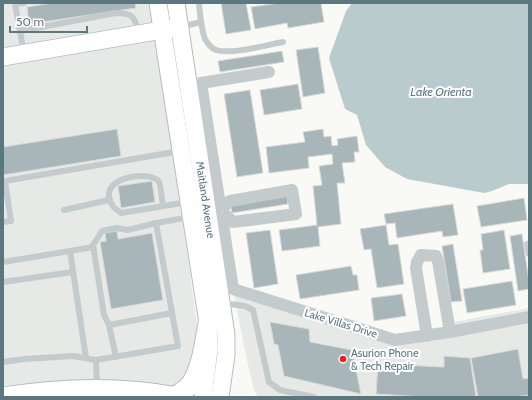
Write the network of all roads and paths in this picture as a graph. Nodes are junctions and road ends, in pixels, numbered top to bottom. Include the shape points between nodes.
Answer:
1 (24, 3) edge
2 (158, 3) edge
3 (176, 3) edge
4 (198, 3) edge
5 (201, 22) junction
6 (180, 27) junction
7 (162, 30) junction
8 (20, 31) junction
9 (139, 33) junction
10 (283, 42) dead end
11 (24, 53) junction
12 (3, 57) edge
13 (269, 72) dead end
14 (180, 151) junction
15 (109, 200) junction
16 (163, 206) junction
17 (64, 210) dead end
18 (202, 210) junction
19 (3, 222) edge
20 (156, 223) junction
21 (128, 230) junction
22 (118, 234) dead end
23 (105, 236) dead end
24 (96, 239) junction
25 (527, 244) dead end
26 (93, 247) junction
27 (70, 251) junction
28 (529, 254) edge
29 (3, 262) edge
30 (73, 272) junction
31 (3, 282) edge
32 (221, 303) junction
33 (172, 313) junction
34 (529, 317) edge
35 (208, 323) junction
36 (109, 325) junction
37 (450, 332) junction
38 (427, 336) junction
39 (116, 357) junction
40 (86, 358) junction
41 (96, 360) junction
42 (3, 362) edge
43 (98, 390) junction
44 (3, 397) edge
45 (177, 397) edge
46 (203, 397) edge
47 (220, 397) edge
48 (314, 397) edge

1 - 8 lane via 15,4
2 - 7 main road, Maitland Avenue
3 - 6 main road, Maitland Avenue
4 - 5 lane
5 - 6 lane
5 - 10 lane via 206,40 214,49 237,50
6 - 7 main road
6 - 18 main road, Maitland Avenue
7 - 9 main road
7 - 14 main road, Maitland Avenue
8 - 9 lane via 126,13 134,19
8 - 11 lane
9 - 11 main road
11 - 12 main road
13 - 18 street, Lake Villas Drive via 201,83
14 - 18 main road, Maitland Avenue
14 - 19 lane via 5,181 11,221
15 - 16 lane via 112,207 121,213
15 - 16 lane via 108,191 116,181 150,176 159,182
15 - 17 lane
16 - 18 lane
18 - 18 street via 233,222 296,214 292,190 230,200
18 - 20 lane
18 - 32 main road, Maitland Avenue
18 - 35 main road, Maitland Avenue
18 - 38 street, Lake Villas Drive via 233,289 396,340
20 - 21 lane
20 - 33 lane
21 - 22 lane
21 - 24 lane via 116,228 102,231
23 - 24 lane
24 - 26 lane
25 - 28 lane
26 - 27 lane
26 - 36 lane via 104,315
27 - 29 lane
27 - 30 lane
30 - 31 lane
30 - 40 lane
32 - 47 main road, Maitland Avenue via 226,355
32 - 48 lane via 246,306 253,310 269,382 280,390
33 - 36 lane
33 - 39 lane via 178,346
34 - 37 street, Lake Villas Drive
35 - 45 main road via 203,355 196,373 189,386
35 - 46 main road, Maitland Avenue via 209,349
36 - 39 lane
37 - 38 street, Lake Villas Drive
37 - 38 street via 438,260 436,256 421,255 416,268
39 - 41 lane
40 - 41 lane
40 - 42 lane via 72,356
41 - 43 lane
43 - 44 main road via 54,391
43 - 45 main road

